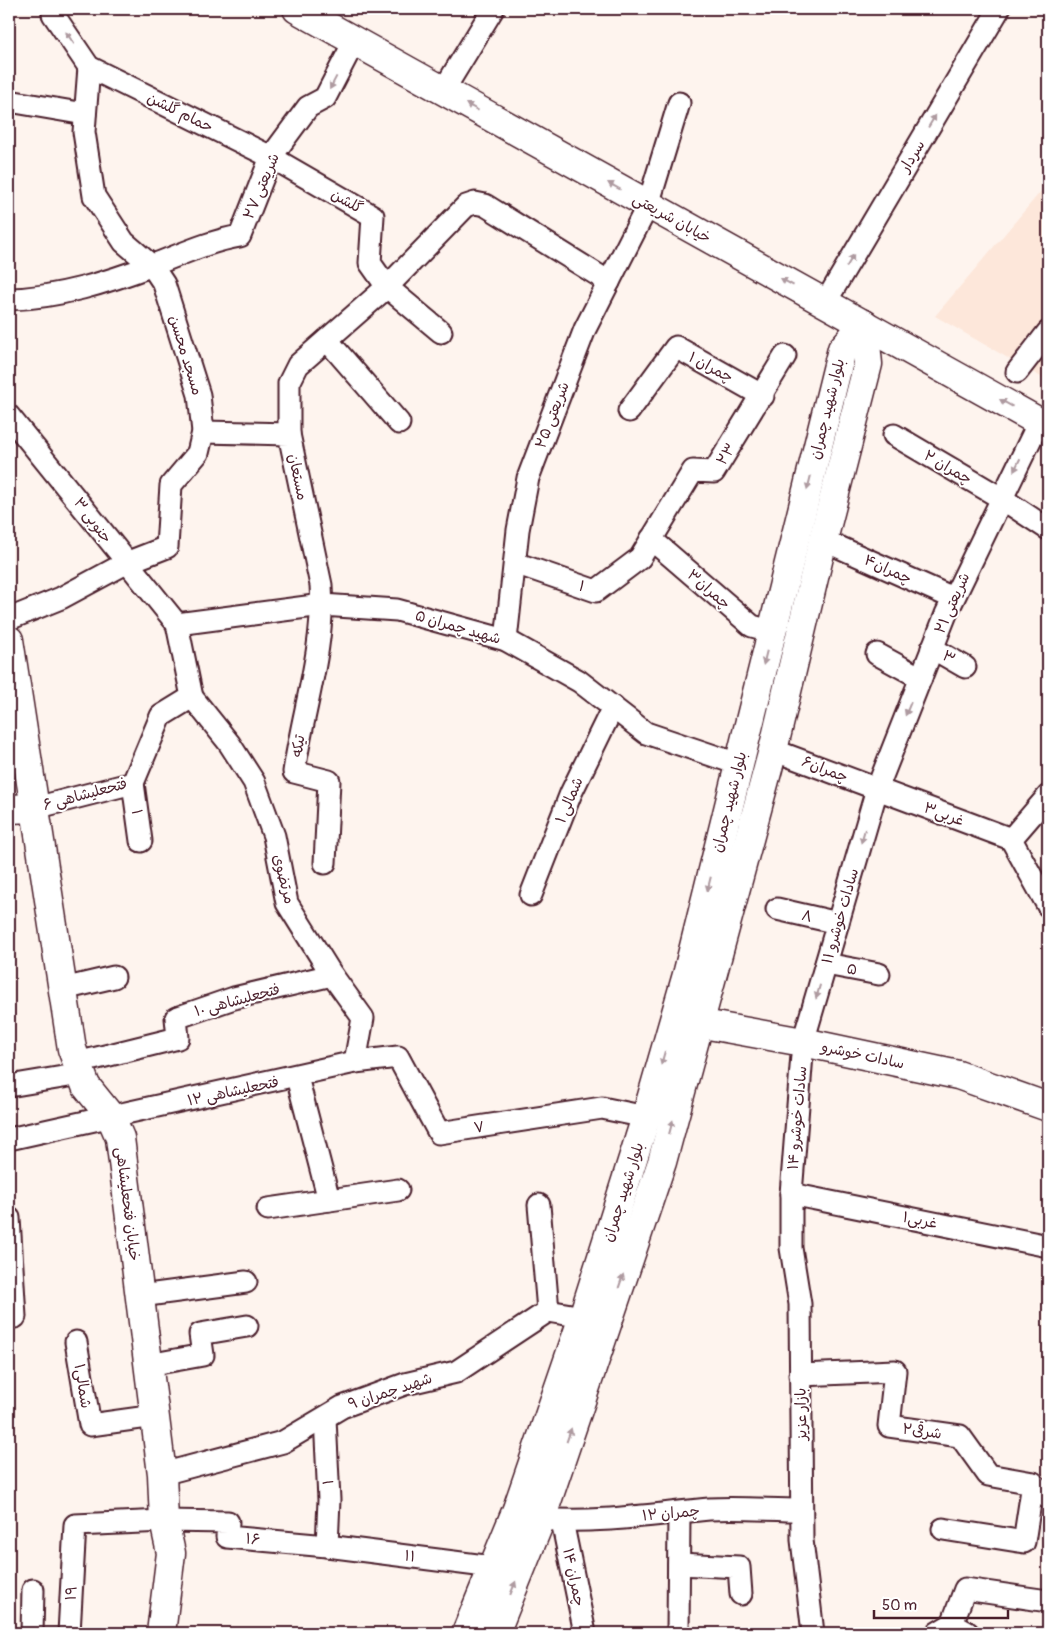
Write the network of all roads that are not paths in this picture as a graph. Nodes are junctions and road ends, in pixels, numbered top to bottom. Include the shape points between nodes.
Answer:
1 (54, 9) edge
2 (297, 9) edge
3 (493, 9) edge
4 (999, 9) edge
5 (355, 40) junction
6 (89, 67) junction
7 (442, 91) junction
8 (9, 101) edge
9 (679, 103) dead end
10 (85, 114) junction
11 (271, 157) junction
12 (648, 205) junction
13 (152, 266) junction
14 (609, 282) junction
15 (387, 287) junction
16 (9, 299) edge
17 (825, 303) junction
18 (864, 324) junction
19 (441, 332) dead end
20 (1048, 332) edge
21 (327, 340) junction
22 (785, 356) dead end
23 (1017, 372) dead end
24 (762, 396) junction
25 (629, 411) dead end
26 (9, 416) edge
27 (400, 423) dead end
28 (1044, 424) edge
29 (203, 432) junction
30 (289, 434) junction
31 (894, 435) dead end
32 (1001, 498) junction
33 (1048, 529) edge
34 (651, 539) junction
35 (793, 548) junction
36 (821, 548) junction
37 (640, 558) joint
38 (126, 563) junction
39 (515, 563) junction
40 (953, 598) junction
41 (322, 604) junction
42 (9, 619) edge
43 (177, 624) junction
44 (771, 631) junction
45 (9, 640) edge
46 (506, 640) junction
47 (932, 648) junction
48 (877, 654) dead end
49 (966, 667) dead end
50 (921, 678) junction
51 (192, 697) junction
52 (14, 702) edge
53 (614, 707) junction
54 (773, 750) junction
55 (738, 764) junction
56 (132, 782) junction
57 (877, 789) junction
58 (1048, 796) edge
59 (22, 809) edge
60 (1010, 838) junction
61 (141, 841) dead end
62 (325, 863) dead end
63 (531, 895) dead end
64 (1048, 906) edge
65 (777, 909) dead end
66 (838, 923) junction
67 (826, 964) junction
68 (879, 974) dead end
69 (332, 975) junction
70 (114, 977) dead end
71 (63, 989) junction
72 (687, 1022) junction
73 (803, 1042) junction
74 (355, 1062) junction
75 (79, 1068) junction
76 (297, 1077) junction
77 (9, 1086) edge
78 (1048, 1107) edge
79 (111, 1117) junction
80 (646, 1117) junction
81 (9, 1140) edge
82 (398, 1190) dead end
83 (791, 1194) junction
84 (329, 1200) junction
85 (538, 1206) dead end
86 (268, 1209) dead end
87 (9, 1218) edge
88 (1047, 1243) edge
89 (10, 1245) edge
90 (246, 1282) dead end
91 (140, 1296) junction
92 (548, 1311) junction
93 (15, 1317) dead end
94 (583, 1317) junction
95 (247, 1326) dead end
96 (76, 1342) dead end
97 (148, 1365) junction
98 (800, 1375) junction
99 (154, 1416) junction
100 (325, 1418) junction
101 (162, 1474) junction
102 (1041, 1490) edge
103 (802, 1510) junction
104 (680, 1514) junction
105 (540, 1516) junction
106 (164, 1520) junction
107 (943, 1529) dead end
108 (327, 1546) junction
109 (678, 1564) junction
110 (493, 1567) junction
111 (32, 1590) dead end
112 (741, 1594) dead end
113 (1048, 1601) edge
114 (952, 1630) edge
115 (32, 1633) edge
116 (69, 1633) edge
117 (161, 1633) edge
118 (466, 1633) edge
119 (496, 1633) edge
120 (585, 1633) edge
121 (676, 1633) edge
122 (813, 1633) edge

6 -> 1 street via 53,14
2 - 5 main road, خیابان شریعتی
3 - 7 street
17 -> 4 street, سردار
5 - 7 main road, خیابان شریعتی
5 -> 11 street, شریعتی ۲۷ via 325,98 308,107
6 - 10 street, مسجد محسن
6 - 11 street, حمام گلشن
12 -> 7 main road, خیابان شریعتی
8 - 10 street
9 - 12 street, شریعتی ۲۵
10 - 13 street, مسجد محسن via 84,132 94,196 124,242
11 - 13 street, شریعتی ۲۷ via 240,236 218,240
11 - 15 street, گلشن via 373,216 370,263
12 - 14 street, شریعتی ۲۵
17 -> 12 main road, خیابان شریعتی
13 - 16 street, شریعتی ۲۷ via 76,290
13 - 29 street, مسجد محسن via 164,284 199,394
14 - 15 street via 485,205 475,203 466,206
14 - 39 street, شریعتی ۲۵ via 585,328 528,478
15 - 19 street, گلشن
15 - 21 street
17 - 18 main road, خیابان شریعتی
28 -> 18 main road, خیابان شریعتی
18 -> 35 main road, بلوار شهید چمران via 842,349
18 - 36 main road, بلوار شهید چمران via 868,364
20 - 23 street
21 - 27 street
21 - 30 street via 293,373 289,383
22 - 24 street, ۲۳
24 - 25 street, چمران ۱ via 676,348
24 - 34 street, ۲۳ via 714,472 694,471
26 - 38 street, ۳ جنوبی
28 -> 32 street, شریعتی ۲۱
29 - 30 street, مستعان
29 - 38 street, مسجد محسن via 198,453 171,485 167,547
30 - 41 street, مستعان via 321,585
31 - 32 street, چمران ۲
32 - 33 street
32 - 40 street, شریعتی ۲۱
34 - 37 street, ۲۳
34 - 44 street, چمران۳ via 752,626
35 - 36 main road
35 - 44 main road, بلوار شهید چمران
36 - 40 street, چمران۴
36 - 54 main road, بلوار شهید چمران
37 - 39 street, ۱ via 596,591
38 - 42 street, مسجد محسن via 60,598
38 - 43 street, ۳ جنوبی
39 - 46 street, شریعتی ۲۵
40 - 47 street, شریعتی ۲۱
41 - 43 street, شهید چمران ۵
41 - 46 street, شهید چمران ۵ via 397,610
41 - 62 street, تیکه via 315,664 294,772 329,781
43 - 51 street
44 -> 55 main road, بلوار شهید چمران
45 - 52 main road, خیابان فتحعلیشاهی
46 - 53 street, شهید چمران ۵ via 579,681
47 - 49 street, ۳
47 - 50 street, شریعتی ۲۱
48 - 50 street
50 -> 57 street, شریعتی ۲۱
51 - 56 street, فتحعلیشاهی ۶ via 161,716
51 - 69 street, مرتضوی via 229,743 254,782 274,836 287,903
52 - 59 main road, خیابان فتحعلیشاهی
53 - 55 street, شهید چمران ۵ via 646,733
53 - 63 street, شمالی ۱ via 571,793
54 - 57 street, چمران۶
54 - 72 main road, بلوار شهید چمران
55 -> 72 main road, بلوار شهید چمران
56 - 59 street, فتحعلیشاهی ۶
56 - 61 street, ۱
57 - 60 street, غربی۳
57 -> 66 street, سادات خوشرو ۱۱
58 - 60 street
59 - 71 main road, خیابان فتحعلیشاهی
60 - 64 street
65 - 66 street, ۸
66 - 67 street, سادات خوشرو ۱۱
67 - 68 street, ۵
67 -> 73 street, سادات خوشرو ۱۱
69 - 74 street, مرتضوی via 363,1018
69 - 75 street, فتحعلیشاهی ۱۰ via 234,998 184,1015 176,1018 178,1038
70 - 71 street
71 - 75 main road, خیابان فتحعلیشاهی via 72,1049
72 - 73 main road, سادات خوشرو
72 -> 80 main road, بلوار شهید چمران
105 -> 72 main road, بلوار شهید چمران via 662,1162
73 - 78 main road, سادات خوشرو via 958,1075
73 - 83 street, سادات خوشرو ۱۴
74 - 76 street, فتحعلیشاهی ۱۲
74 - 80 street, ۷ via 398,1056 438,1132 602,1108
75 - 77 street
75 - 79 main road, خیابان فتحعلیشاهی via 86,1086
76 - 79 street, فتحعلیشاهی ۱۲
76 - 84 street
79 - 81 street, فتحعلیشاهی ۱۲
79 - 91 main road, خیابان فتحعلیشاهی via 120,1138
80 - 94 main road, بلوار شهید چمران
82 - 84 street
83 - 88 street, غربی۱
83 - 98 street, بازار عزیز via 790,1248 800,1304
84 - 86 street
85 - 92 street
87 - 89 street
89 - 93 street
90 - 91 street
91 - 97 main road, خیابان فتحعلیشاهی
92 - 94 street
92 - 100 street, شهید چمران ۹ via 456,1372 405,1384 342,1407
94 - 105 main road, بلوار شهید چمران
95 - 97 street via 200,1334 203,1355
96 - 99 street, شمالی۱ via 90,1425
97 - 99 main road, خیابان فتحعلیشاهی
98 - 102 street, شرقی۲ via 895,1371 889,1426 960,1436 988,1475
98 - 103 street, بازار عزیز
99 - 101 main road, خیابان فتحعلیشاهی
100 - 101 street, شهید چمران ۹ via 283,1442
100 - 108 street, ۱ via 329,1500
101 - 106 main road, خیابان فتحعلیشاهی
102 - 107 street via 1024,1542
103 - 104 street, چمران ۱۲ via 710,1509
103 - 122 street, بازار عزیز via 802,1540
104 - 105 street, چمران ۱۲
104 - 109 street
105 - 110 main road, بلوار شهید چمران
119 -> 105 main road, بلوار شهید چمران
105 - 120 street, چمران ۱۴
106 - 108 street, ۱۶ via 228,1522 227,1537
106 - 116 street, ۱۹ via 75,1525
106 - 117 main road, خیابان فتحعلیشاهی via 171,1553
108 - 110 street, ۱۱
109 - 112 street via 739,1567
109 - 121 street
110 - 118 main road, بلوار شهید چمران
111 - 115 street
113 - 114 street via 965,1589

